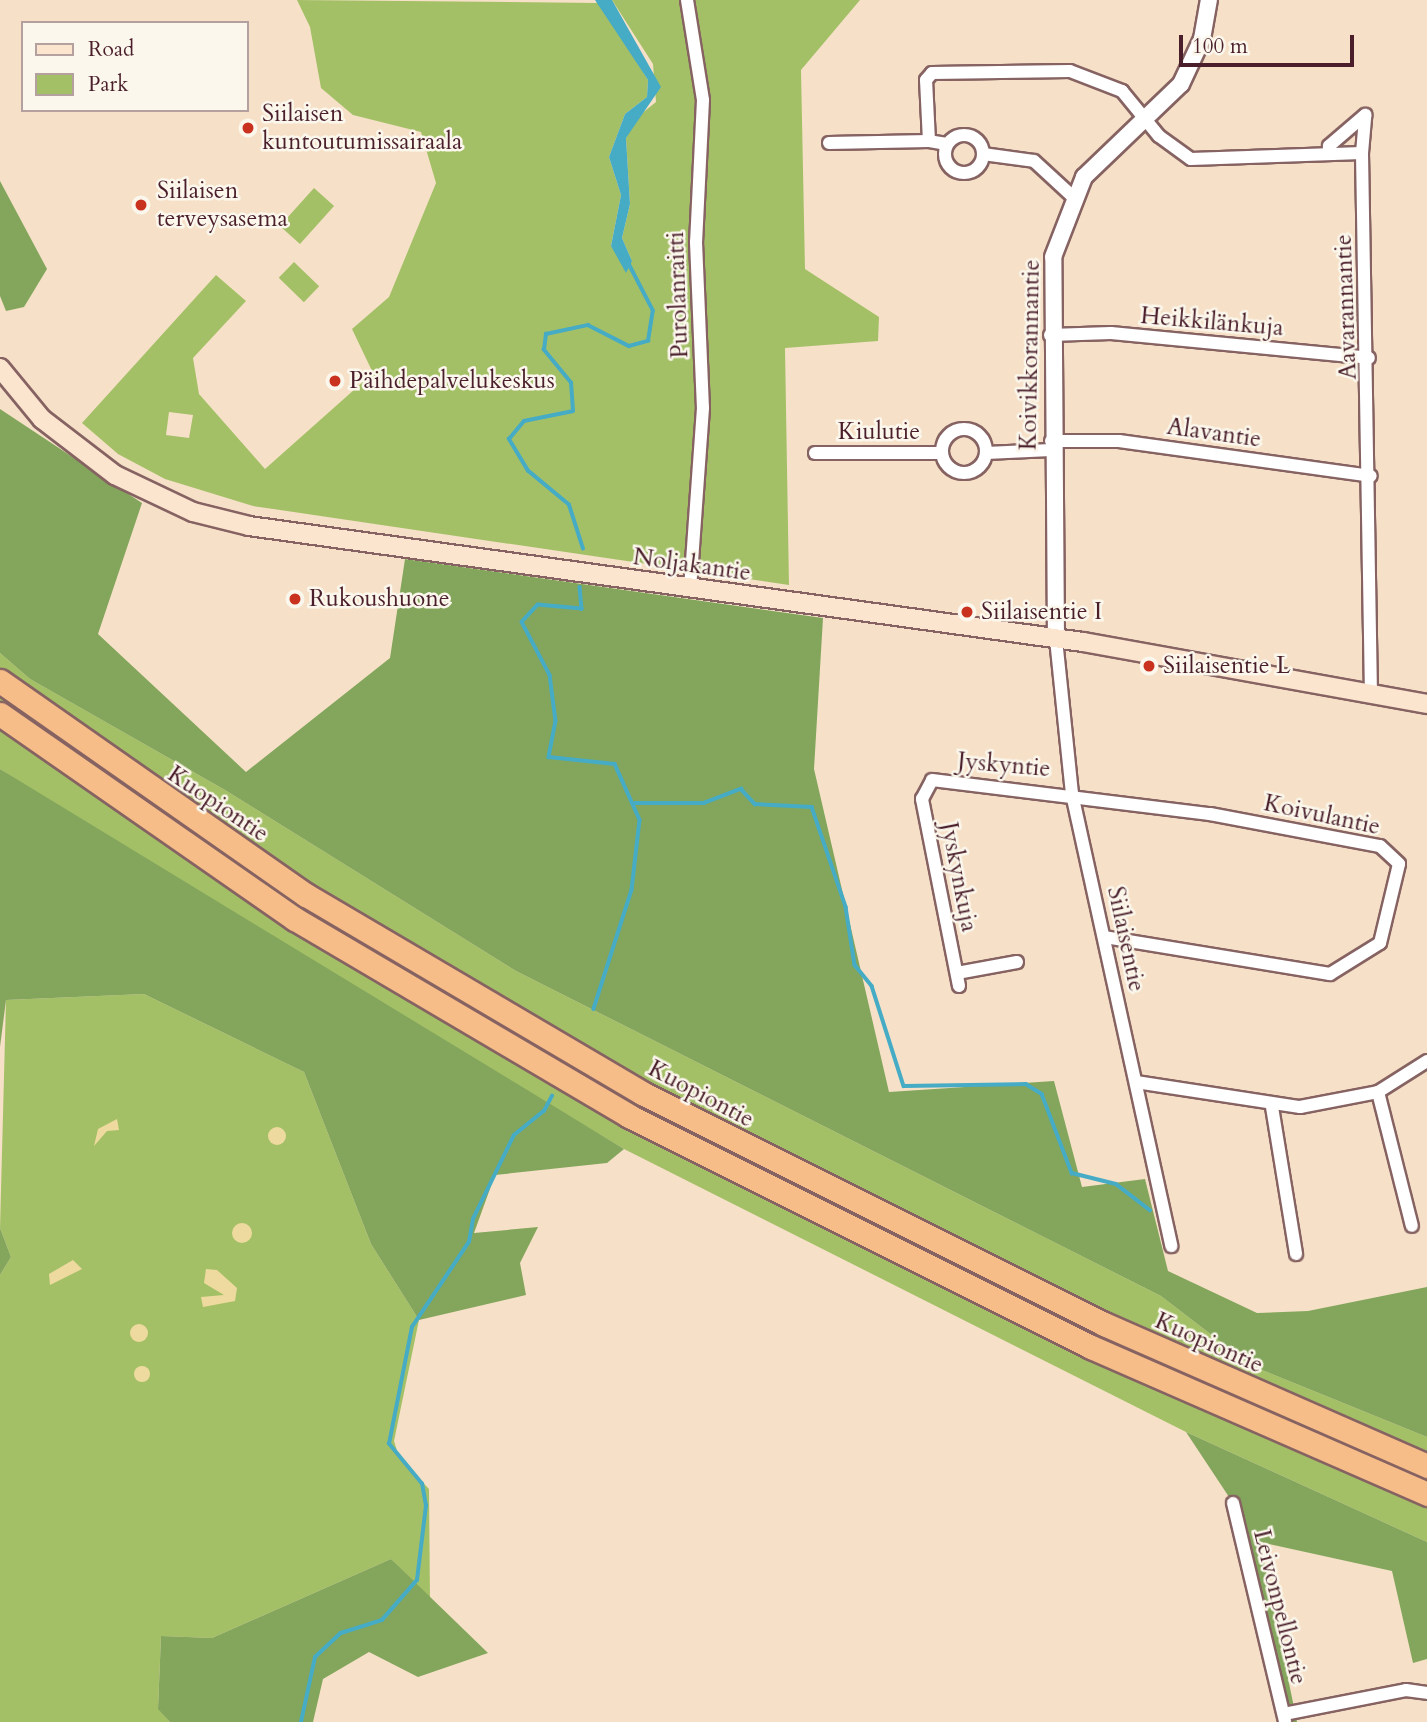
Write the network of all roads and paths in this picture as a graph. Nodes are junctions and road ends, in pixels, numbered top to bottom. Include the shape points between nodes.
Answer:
1 (687, 0) edge
2 (1209, 0) edge
3 (1146, 119) junction
4 (929, 141) junction
5 (829, 143) dead end
6 (947, 144) junction
7 (1362, 153) junction
8 (983, 154) junction
9 (1329, 154) junction
10 (1072, 196) junction
11 (1050, 335) junction
12 (1369, 358) junction
13 (0, 368) edge
14 (1051, 445) junction
15 (815, 453) dead end
16 (942, 453) junction
17 (986, 453) junction
18 (1371, 476) junction
19 (690, 589) junction
20 (1056, 639) junction
21 (0, 681) edge
22 (1371, 693) junction
23 (1427, 704) edge
24 (0, 715) edge
25 (932, 780) joint
26 (1072, 794) junction
27 (1105, 937) junction
28 (1017, 962) dead end
29 (1427, 1061) edge
30 (1136, 1082) junction
31 (1378, 1092) junction
32 (1272, 1107) junction
33 (1412, 1226) dead end
34 (1171, 1246) dead end
35 (1296, 1254) dead end
36 (1427, 1466) edge
37 (1427, 1494) edge
38 (1233, 1503) dead end
39 (1427, 1693) edge
40 (1284, 1718) edge

1 - 19 street, Purolanraitti via 703,100 696,242 703,408
2 - 3 street, Koivikkorannantie via 1193,63
3 - 4 street via 1112,84 1070,71 941,70 926,80
3 - 9 street via 1191,159
3 - 10 street, Koivikkorannantie via 1103,155
4 - 5 street
4 - 6 street
6 - 8 street via 965,135 978,141
6 - 8 street via 945,158 958,173 972,172
7 - 9 street
7 - 9 street, Aavarannantie via 1365,115 1329,146
7 - 12 street, Aavarannantie
8 - 10 street via 1034,161
10 - 11 street, Koivikkorannantie via 1053,257
11 - 12 street, Heikkilänkuja via 1111,334
11 - 14 street, Koivikkorannantie
12 - 18 street, Aavarannantie
13 - 19 main road, Noljakantie via 83,455 193,512 411,552
14 - 17 street
14 - 18 street, Alavantie via 1119,441
14 - 20 street, Koivikkorannantie
15 - 16 street, Kiulutie
16 - 17 street via 948,466 962,473 977,468
16 - 17 street via 945,440 961,430 980,438
18 - 22 street, Aavarannantie
19 - 20 main road, Noljakantie
20 - 22 main road, Noljakantie
20 - 26 street, Siilaisentie
21 - 36 highway, Kuopiontie via 306,895 642,1093 1104,1324
22 - 23 main road, Noljakantie
24 - 37 highway via 295,919 629,1116 1091,1347
25 - 26 street, Jyskyntie
25 - 28 street, Jyskynkuja via 922,799 958,979
26 - 27 street, Siilaisentie
26 - 27 street, Koivulantie via 1380,846 1399,864 1380,943 1330,974
27 - 30 street, Siilaisentie
29 - 31 street
30 - 32 street
30 - 34 street, Siilaisentie
31 - 32 street
31 - 33 street
32 - 35 street
38 - 40 street, Leivonpellontie
39 - 40 street via 1406,1690

